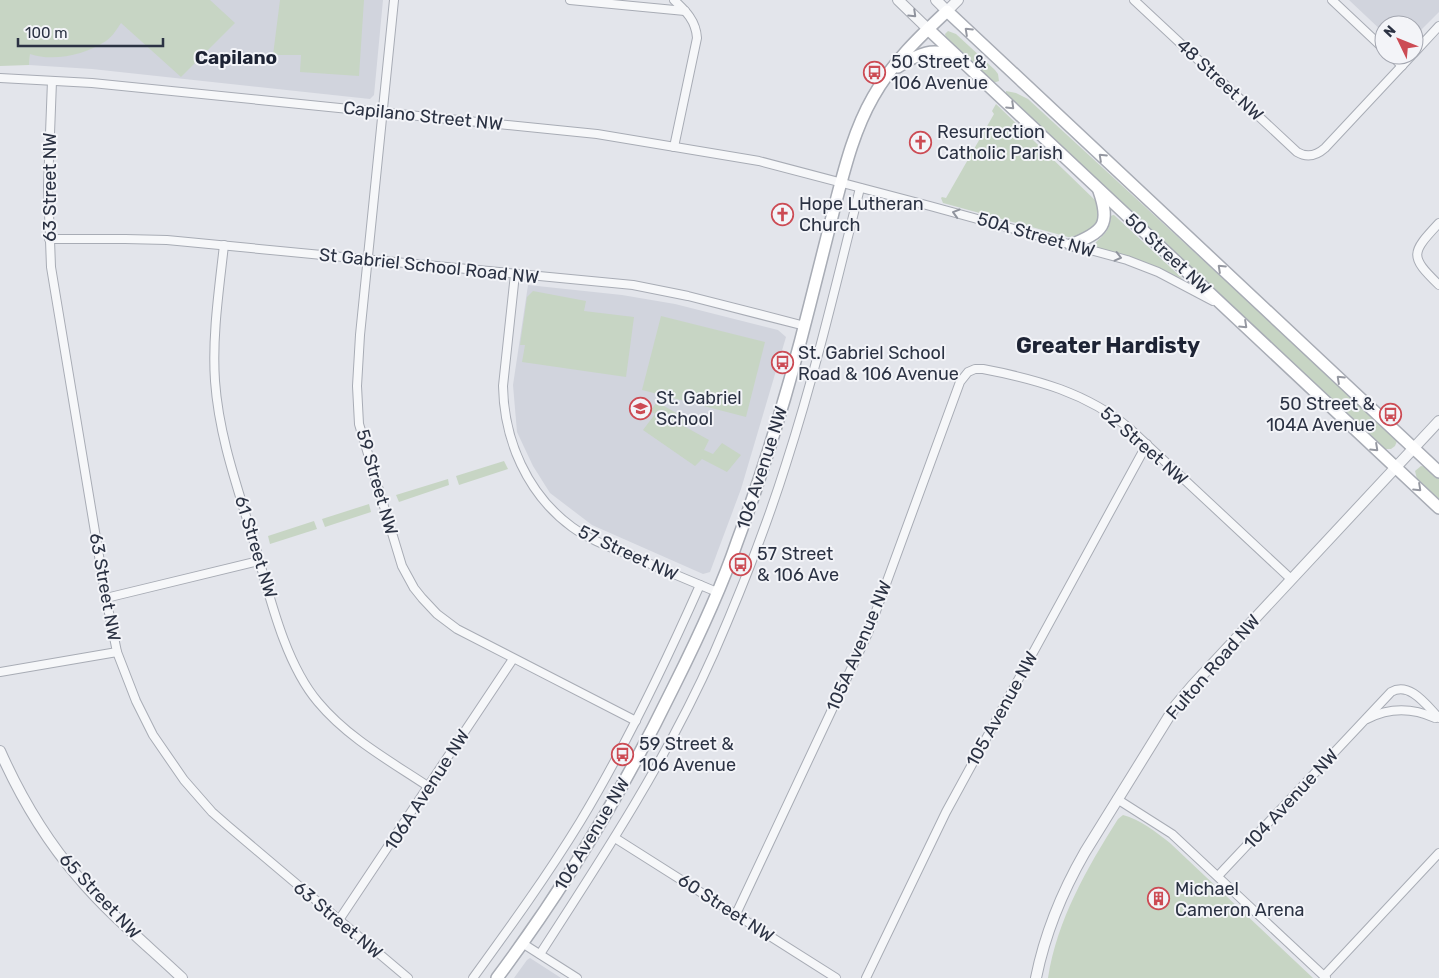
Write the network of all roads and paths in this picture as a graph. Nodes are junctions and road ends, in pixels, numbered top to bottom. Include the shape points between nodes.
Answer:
1 (394, 0) edge
2 (570, 0) edge
3 (674, 0) edge
4 (898, 0) edge
5 (936, 0) edge
6 (958, 0) edge
7 (1134, 0) edge
8 (1332, 0) edge
9 (685, 11) junction
10 (947, 11) junction
11 (1439, 26) edge
12 (928, 28) junction
13 (1374, 40) edge
14 (1424, 42) edge
15 (963, 60) junction
16 (1402, 66) edge
17 (888, 73) junction
18 (0, 78) edge
19 (52, 81) junction
20 (383, 112) junction
21 (674, 147) junction
22 (841, 183) junction
23 (860, 188) junction
24 (1098, 189) junction
25 (1439, 223) edge
26 (49, 239) junction
27 (224, 245) junction
28 (1071, 245) junction
29 (368, 260) junction
30 (515, 274) junction
31 (1439, 285) edge
32 (1224, 306) junction
33 (805, 326) junction
34 (968, 372) joint
35 (1439, 421) edge
36 (1147, 444) junction
37 (1414, 448) junction
38 (1396, 468) junction
39 (1439, 472) edge
40 (1439, 508) edge
41 (259, 561) junction
42 (1291, 579) junction
43 (700, 585) junction
44 (717, 592) junction
45 (106, 598) junction
46 (118, 652) junction
47 (513, 659) junction
48 (0, 672) edge
49 (1439, 719) edge
50 (636, 721) junction
51 (1363, 721) junction
52 (0, 751) edge
53 (429, 787) junction
54 (1117, 799) junction
55 (615, 838) junction
56 (1439, 853) edge
57 (1218, 876) junction
58 (736, 914) junction
59 (340, 920) junction
60 (522, 944) junction
61 (540, 954) junction
62 (1325, 977) edge
63 (182, 978) edge
64 (408, 978) edge
65 (473, 978) edge
66 (497, 978) edge
67 (577, 978) edge
68 (836, 978) edge
69 (866, 978) edge
70 (1036, 978) edge

1 - 20 street, 59 Street NW
2 - 9 street
3 - 9 street
4 -> 12 street, 50 Street NW
5 - 10 street, 50 Street NW
6 - 10 street, 106 Avenue NW
7 - 16 street, 48 Street NW via 1297,152 1308,156 1325,148
8 - 13 street
9 - 21 street via 695,25 697,38
10 - 12 main road, 106 Avenue NW
37 -> 10 main road, 50 Street NW
11 - 14 street
12 - 15 main road, 50 Street NW
12 - 17 main road, 106 Avenue NW
15 - 17 main road via 943,52 928,52 911,58
15 -> 24 main road, 50 Street NW
17 - 22 main road, 106 Avenue NW via 857,130
18 - 19 street, Capilano Street NW
19 - 20 street, Capilano Street NW
19 - 26 street, 63 Street NW
20 - 21 street, Capilano Street NW via 568,130
20 - 29 street, 59 Street NW
21 - 22 street, Capilano Street NW via 746,158
22 - 23 street, 50A Street NW
22 - 33 main road, 106 Avenue NW
28 -> 23 street, 50A Street NW
23 - 55 street, 106 Avenue NW via 802,411 756,550 713,655 655,770
24 - 28 main road via 1104,205 1101,226 1097,233
24 - 32 main road, 50 Street NW
25 - 31 street via 1420,245 1418,255 1419,265
26 - 27 street, St Gabriel School Road NW via 125,238
26 - 45 street, 63 Street NW
27 - 29 street, St Gabriel School Road NW
27 - 41 street, 61 Street NW via 216,338 217,401 228,457
28 -> 32 street, 50A Street NW via 1158,272
29 - 30 street, St Gabriel School Road NW
29 - 47 street, 59 Street NW via 357,374 359,424 397,552 414,588 437,614 462,632
30 - 33 street, St Gabriel School Road NW via 656,289
30 - 43 street, 57 Street NW via 503,386 505,417 513,446 526,474 550,508 571,527
32 -> 38 main road, 50 Street NW
33 - 44 main road, 106 Avenue NW via 761,475
34 - 36 street, 52 Street NW via 979,368 1074,393 1112,415
34 - 58 street, 105A Avenue NW via 956,391 868,633
35 - 37 street, Fulton Road NW
36 - 42 street, 52 Street NW
36 - 69 street, 105 Avenue NW via 946,812
37 - 38 street, Fulton Road NW
37 - 39 main road, 50 Street NW
38 -> 40 main road, 50 Street NW
38 - 42 street, Fulton Road NW
41 - 45 street
41 - 53 street, 61 Street NW via 292,660 318,702 350,733
42 - 54 street, Fulton Road NW via 1184,696
43 - 44 street, 57 Street NW
43 - 50 street, 106 Avenue NW
44 - 60 main road, 106 Avenue NW via 688,660 627,777
45 - 46 street, 63 Street NW
46 - 48 street
46 - 59 street, 63 Street NW via 145,721 184,780 212,812
47 - 50 street, 59 Street NW
47 - 53 street, 106A Avenue NW
49 - 51 street, 104 Avenue NW via 1402,710 1384,712
49 - 51 street, 104 Avenue NW via 1412,692 1401,688 1387,696
50 - 65 street, 106 Avenue NW via 581,821
51 - 57 street, 104 Avenue NW
52 - 63 street, 65 Street NW via 27,805 65,862 97,898
53 - 59 street, 106A Avenue NW
54 - 57 street via 1172,834
54 - 70 street, Fulton Road NW via 1062,895
55 - 58 street, 60 Street NW
55 - 61 street, 106 Avenue NW
56 - 62 street
57 - 62 street
58 - 68 street, 60 Street NW
59 - 64 street, 63 Street NW
60 - 61 street
60 - 66 main road, 106 Avenue NW
61 - 67 street

